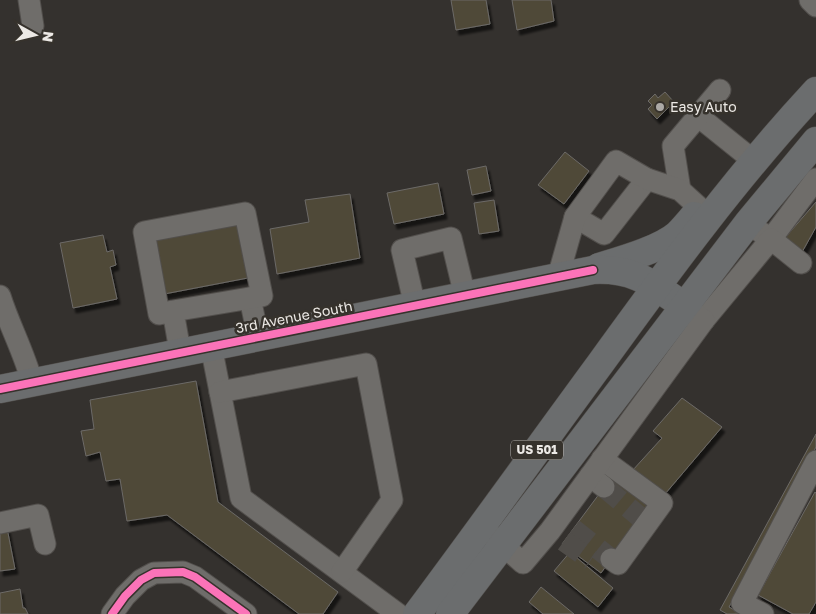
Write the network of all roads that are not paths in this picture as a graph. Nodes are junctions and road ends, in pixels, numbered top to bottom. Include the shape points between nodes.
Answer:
1 (29, 0) edge
2 (810, 0) edge
3 (816, 6) edge
4 (33, 26) dead end
5 (720, 90) dead end
6 (816, 91) edge
7 (698, 116) junction
8 (816, 141) edge
9 (754, 161) junction
10 (816, 178) edge
11 (647, 179) junction
12 (680, 190) junction
13 (711, 205) junction
14 (575, 217) junction
15 (748, 223) junction
16 (771, 239) junction
17 (801, 263) dead end
18 (593, 270) junction
19 (558, 277) junction
20 (656, 286) junction
21 (0, 296) edge
22 (465, 296) junction
23 (250, 298) junction
24 (415, 306) junction
25 (173, 311) junction
26 (694, 313) junction
27 (6, 333) edge
28 (258, 336) junction
29 (211, 346) junction
30 (180, 351) junction
31 (32, 382) junction
32 (0, 389) edge
33 (220, 392) junction
34 (588, 432) junction
35 (602, 467) junction
36 (814, 470) edge
37 (521, 472) junction
38 (544, 491) junction
39 (0, 523) edge
40 (562, 526) junction
41 (481, 527) junction
42 (45, 544) dead end
43 (502, 546) junction
44 (611, 564) dead end
45 (342, 572) junction
46 (112, 614) edge
47 (246, 614) edge
48 (398, 614) edge
49 (418, 614) edge
50 (450, 614) edge
51 (763, 614) edge

1 - 4 street
2 - 3 street
5 - 7 street
6 - 9 main road, US 501
7 - 9 street
7 - 12 street via 673,146
8 - 15 main road, US 501
9 - 13 main road, US 501
10 - 16 street
11 - 12 street
11 - 14 street via 604,234
11 - 14 street via 616,161
12 - 13 street
13 - 18 main road via 695,214 677,235 665,242
13 - 20 main road, US 501
14 - 19 street
15 - 16 street
15 - 26 main road, US 501
16 - 17 street
16 - 26 street
18 - 19 main road, 3rd Avenue South
18 - 20 main road, 3rd Avenue South via 612,269 636,275
19 - 22 main road, 3rd Avenue South
20 - 26 main road, 3rd Avenue South
20 - 37 main road, US 501
21 - 27 street
22 - 24 main road, 3rd Avenue South
22 - 24 street via 451,238 402,250
23 - 25 street
23 - 25 street via 262,296 245,213 144,232 159,314
23 - 28 street
24 - 28 main road, 3rd Avenue South
25 - 30 street
26 - 34 main road, US 501
26 - 35 street
27 - 31 street via 29,370
28 - 29 main road, 3rd Avenue South
29 - 30 main road, 3rd Avenue South
29 - 33 street
30 - 31 main road, 3rd Avenue South
31 - 32 main road, 3rd Avenue South
33 - 45 street via 241,498
33 - 45 street via 366,364 392,500
34 - 35 street
34 - 38 main road, US 501
35 - 40 street
35 - 44 street via 662,503 644,520
36 - 51 street via 742,603
37 - 38 street
37 - 41 main road, US 501
38 - 40 street
38 - 43 main road, US 501
39 - 42 street via 38,515
40 - 43 street via 523,563
41 - 43 street
41 - 49 main road, US 501
43 - 50 main road, US 501
45 - 48 street
46 - 47 street via 141,580 154,573 183,572

